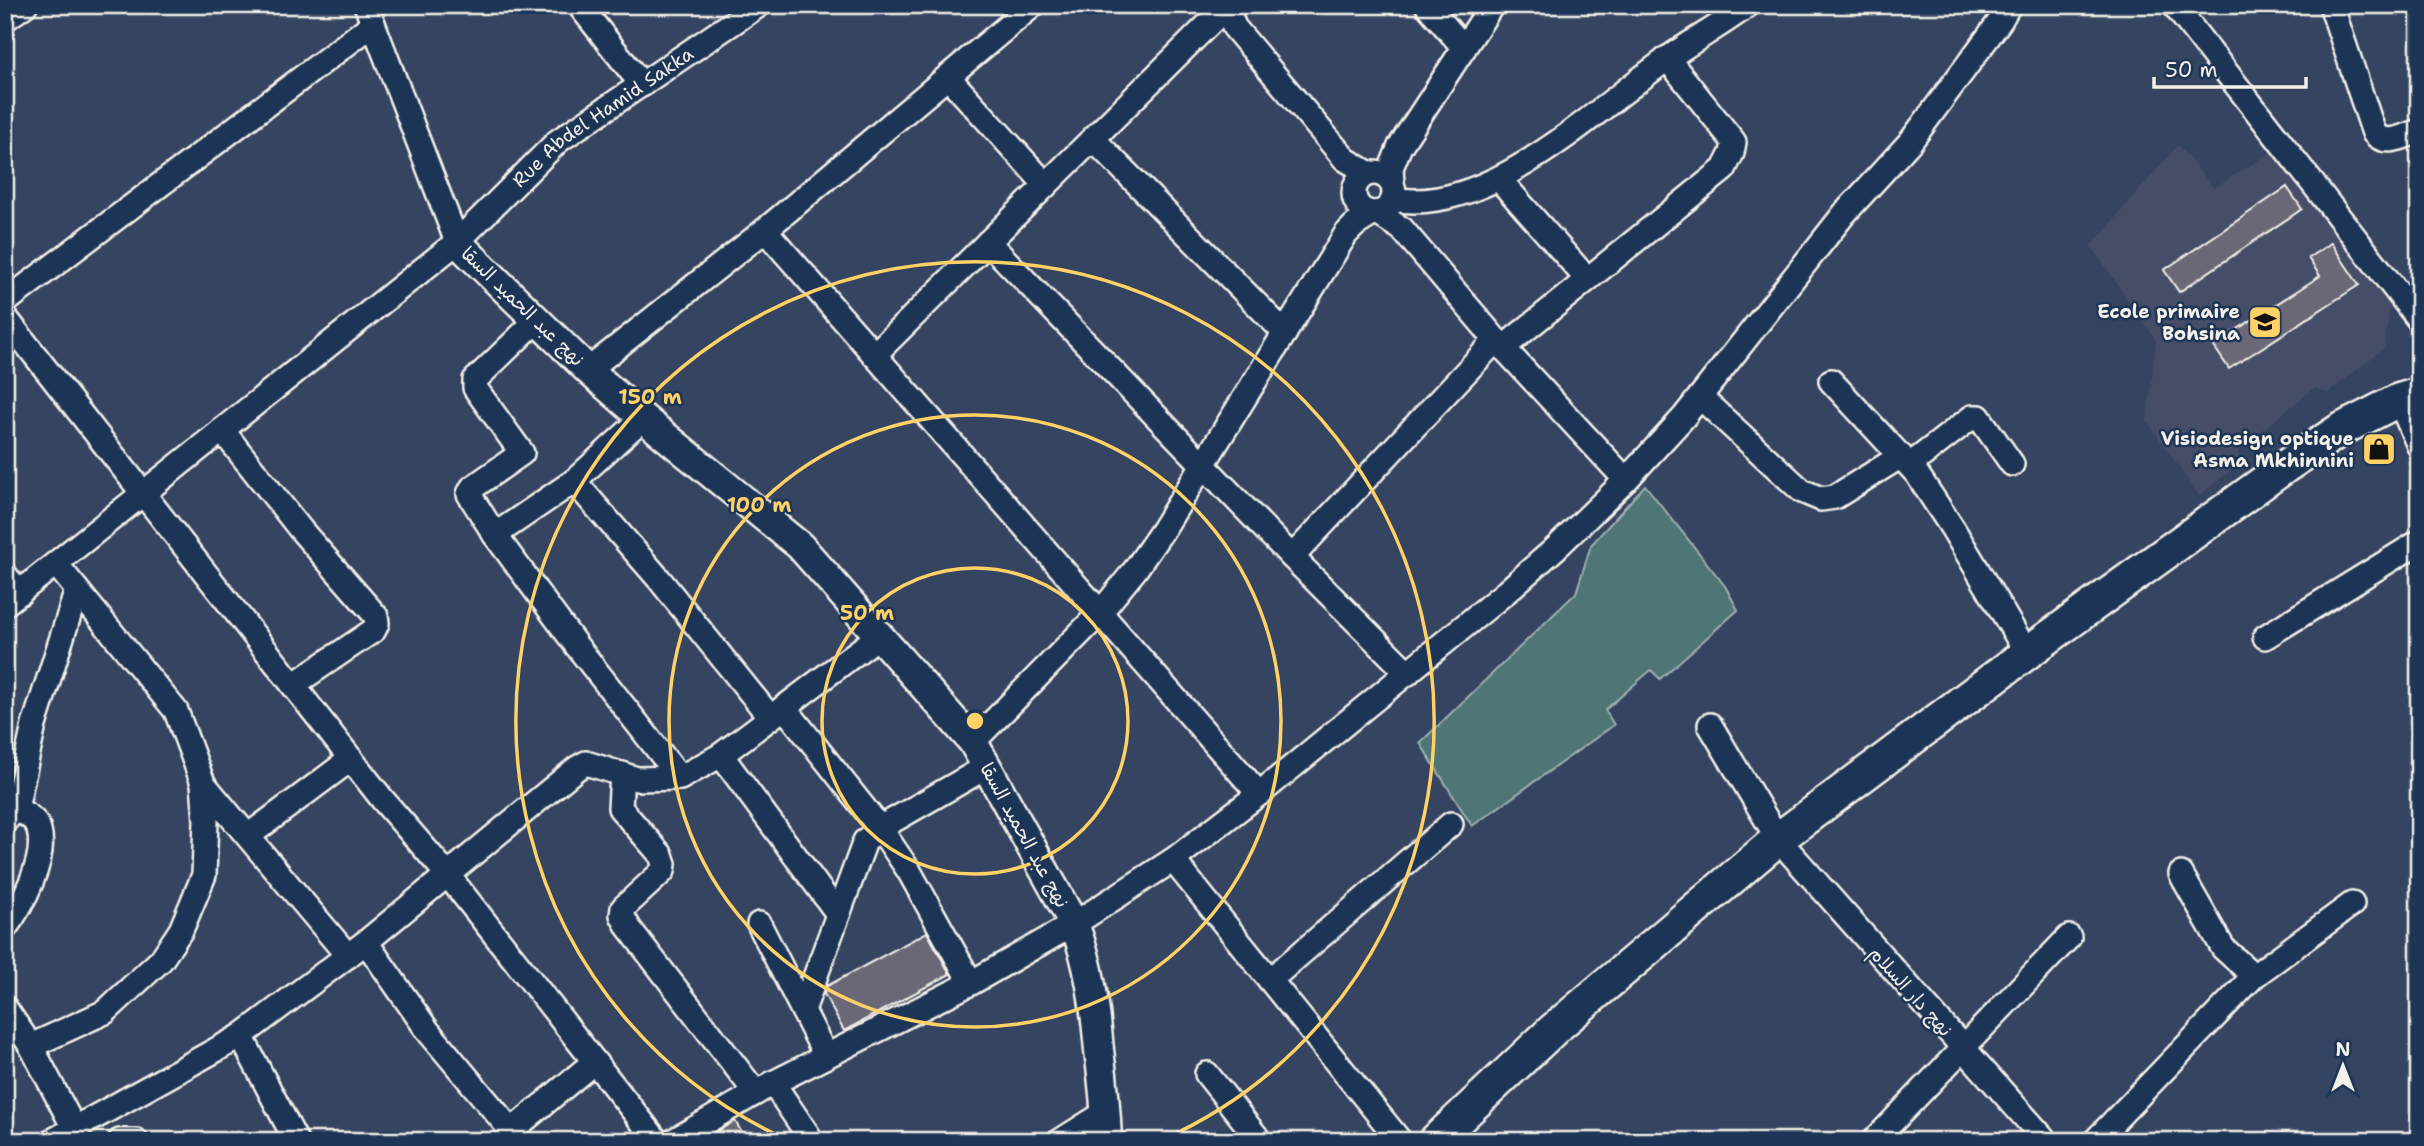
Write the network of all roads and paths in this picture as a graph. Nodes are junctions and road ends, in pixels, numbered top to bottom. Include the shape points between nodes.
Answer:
1 (25, 5) edge
2 (579, 5) edge
3 (759, 5) edge
4 (1427, 5) edge
5 (1492, 5) edge
6 (1748, 5) edge
7 (2009, 5) edge
8 (2174, 5) edge
9 (2331, 5) edge
10 (1226, 6) edge
11 (1019, 9) edge
12 (369, 15) edge
13 (5, 19) edge
14 (1464, 48) junction
15 (1667, 58) junction
16 (948, 77) junction
17 (642, 85) junction
18 (2419, 131) edge
19 (1093, 139) junction
20 (1400, 146) junction
21 (1499, 179) junction
22 (1362, 182) junction
23 (1046, 185) junction
24 (1386, 202) junction
25 (765, 230) junction
26 (1346, 234) junction
27 (457, 242) junction
28 (988, 243) junction
29 (1587, 279) junction
30 (5, 303) edge
31 (5, 317) edge
32 (537, 320) junction
33 (2419, 320) edge
34 (1285, 333) junction
35 (1500, 344) junction
36 (874, 355) junction
37 (588, 370) junction
38 (1831, 382) dead end
39 (1700, 397) junction
40 (2409, 397) edge
41 (643, 418) junction
42 (222, 430) junction
43 (2419, 446) edge
44 (1905, 461) junction
45 (1203, 464) junction
46 (2012, 464) dead end
47 (1626, 480) junction
48 (574, 481) junction
49 (143, 494) junction
50 (495, 535) junction
51 (2419, 542) edge
52 (1292, 557) junction
53 (56, 564) junction
54 (5, 575) edge
55 (78, 590) junction
56 (13, 598) edge
57 (1100, 613) junction
58 (880, 635) junction
59 (2265, 637) dead end
60 (2027, 653) junction
61 (1408, 673) junction
62 (293, 685) junction
63 (777, 712) junction
64 (1710, 725) dead end
65 (973, 742) junction
66 (721, 755) junction
67 (351, 759) junction
68 (988, 766) junction
69 (622, 774) junction
70 (680, 778) junction
71 (203, 783) junction
72 (1259, 794) junction
73 (10, 815) edge
74 (1451, 824) dead end
75 (880, 828) junction
76 (248, 836) junction
77 (1778, 839) junction
78 (1173, 860) junction
79 (447, 874) junction
80 (2181, 874) dead end
81 (2352, 904) dead end
82 (838, 914) junction
83 (759, 924) dead end
84 (1074, 924) junction
85 (5, 928) edge
86 (2069, 937) dead end
87 (357, 949) junction
88 (2254, 976) junction
89 (1270, 980) junction
90 (971, 982) junction
91 (5, 1008) edge
92 (803, 1010) junction
93 (241, 1036) junction
94 (31, 1046) junction
95 (1962, 1048) junction
96 (826, 1056) junction
97 (594, 1062) junction
98 (1207, 1074) dead end
99 (764, 1088) junction
100 (1106, 1112) junction
101 (74, 1128) junction
102 (52, 1141) edge
103 (120, 1141) edge
104 (136, 1141) edge
105 (296, 1141) edge
106 (657, 1141) edge
107 (673, 1141) edge
108 (812, 1141) edge
109 (1060, 1141) edge
110 (1107, 1141) edge
111 (1261, 1141) edge
112 (1400, 1141) edge
113 (1435, 1141) edge
114 (1874, 1141) edge
115 (2046, 1141) edge
116 (2095, 1141) edge

1 - 13 street
2 - 17 street
3 - 17 street, Rue Abdel Hamid Sakka
4 - 14 street
5 - 14 street
6 - 15 street
7 - 39 street via 1911,141 1844,214
8 - 33 street
9 - 18 street via 2374,133 2386,140
10 - 19 street
10 - 22 street via 1234,27
11 - 16 street
12 - 27 street
12 - 30 street
14 - 20 street
15 - 21 street via 1554,144
15 - 29 street via 1734,142 1732,153 1724,169
16 - 23 street
16 - 25 street
17 - 27 street, Rue Abdel Hamid Sakka via 558,141
19 - 23 street
19 - 34 street
20 - 22 street
20 - 24 street
21 - 24 street via 1433,202
21 - 29 street
22 - 24 street via 1381,174
22 - 24 street via 1362,209
22 - 26 street
23 - 28 street
24 - 26 street
24 - 35 street via 1402,229
25 - 36 street
25 - 37 street
26 - 34 street
27 - 32 street, نهج عبد الحميد السقا
27 - 42 street, Rue Abdel Hamid Sakka
28 - 36 street
28 - 45 street
29 - 35 street
31 - 49 street
32 - 37 street, نهج عبد الحميد السقا
32 - 50 street via 474,384 522,453 469,494
34 - 45 street
35 - 47 street
35 - 52 street
36 - 57 street
37 - 41 street, نهج عبد الحميد السقا
38 - 44 street
39 - 44 street via 1802,491 1821,499 1835,497
39 - 47 street
40 - 43 street
40 - 60 main road via 2340,430 2286,466
41 - 48 street
41 - 58 street, نهج عبد الحميد السقا via 800,546
42 - 49 street, Rue Abdel Hamid Sakka
42 - 62 street via 376,615 374,630
44 - 46 street via 1972,417 1979,417
44 - 60 street via 1954,529
45 - 52 street
45 - 57 street via 1135,570
47 - 61 street via 1537,565
48 - 50 street
48 - 63 street
49 - 53 street, Rue Abdel Hamid Sakka
49 - 62 street
50 - 70 street
51 - 59 street
52 - 61 street
53 - 55 street
53 - 56 street, Rue Abdel Hamid Sakka
54 - 56 street
55 - 71 street via 176,711
55 - 73 street
57 - 65 street
57 - 72 street
58 - 63 street
58 - 65 street, نهج عبد الحميد السقا
60 - 77 main road
61 - 72 street
62 - 67 street
63 - 66 street
63 - 75 street
64 - 77 street, نهج دار السلام
65 - 68 street, نهج عبد الحميد السقا
66 - 70 street
66 - 82 street
67 - 76 street
67 - 79 street
68 - 75 street
68 - 84 street, نهج عبد الحميد السقا
69 - 70 street via 637,779
69 - 79 street via 586,763
69 - 99 street via 620,808 664,864 663,871 623,908 622,915 690,1010
71 - 76 street
71 - 94 street via 204,875 168,950 105,1012
72 - 78 street
73 - 85 street via 27,814 39,828 41,849 28,891
74 - 89 street
75 - 82 street via 865,841
75 - 90 street
76 - 87 street
77 - 95 street, نهج دار السلام
77 - 113 main road via 1554,1029
78 - 84 street
78 - 89 street
79 - 87 street
79 - 97 street
80 - 88 street via 2223,948
81 - 88 street
82 - 92 street
83 - 92 street
84 - 90 street
84 - 100 street, نهج عبد الحميد السقا via 1089,971
86 - 95 street
87 - 93 street
87 - 97 street via 510,1129
88 - 116 street
89 - 112 street
90 - 96 street
91 - 94 street
92 - 96 street
93 - 101 street
93 - 105 street
94 - 101 street
95 - 114 street
95 - 115 street, نهج دار السلام
96 - 99 street
97 - 106 street
98 - 111 street
99 - 107 street
99 - 108 street
100 - 109 street
100 - 110 street, نهج عبد الحميد السقا
101 - 102 street
103 - 104 street

